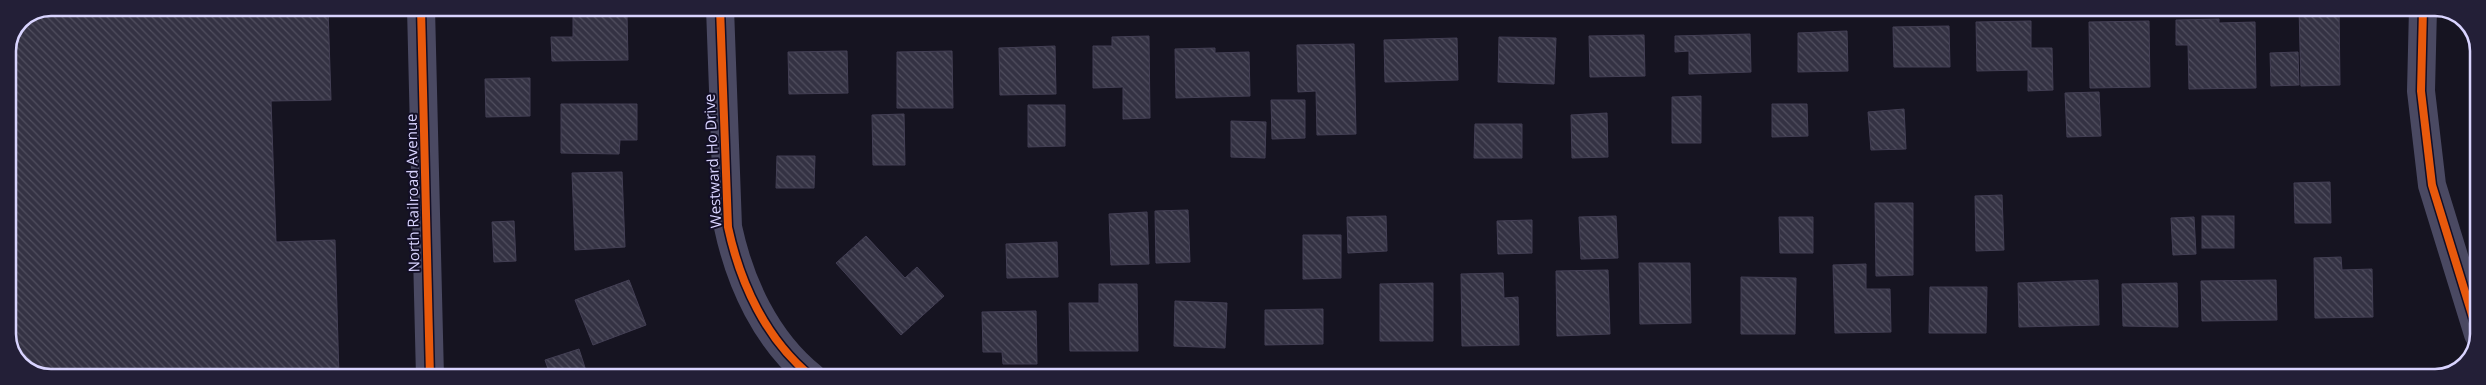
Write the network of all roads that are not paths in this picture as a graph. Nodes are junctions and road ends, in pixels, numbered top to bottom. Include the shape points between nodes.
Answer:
1 (421, 16) edge
2 (720, 16) edge
3 (2423, 17) edge
4 (2469, 305) edge
5 (430, 368) edge
6 (803, 368) edge

1 - 5 street, North Railroad Avenue
2 - 6 street, Westward Ho Drive via 728,226 735,258 765,322 780,346
3 - 4 street via 2420,92 2432,185

